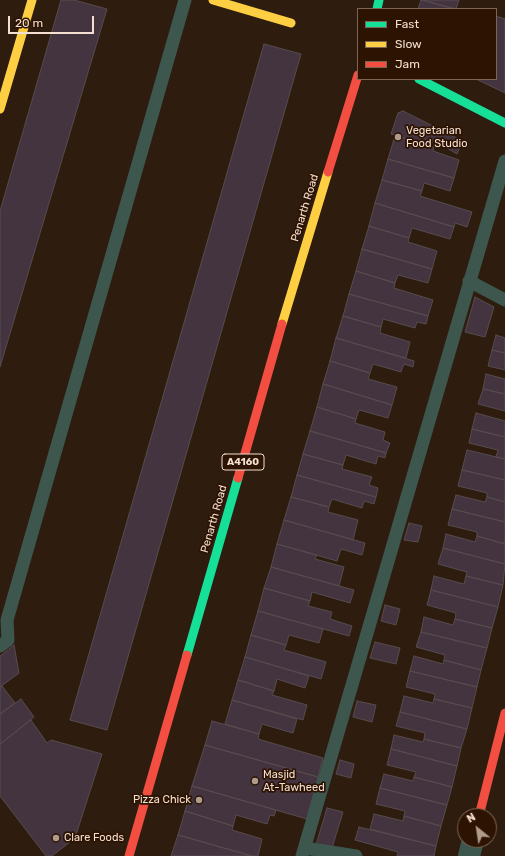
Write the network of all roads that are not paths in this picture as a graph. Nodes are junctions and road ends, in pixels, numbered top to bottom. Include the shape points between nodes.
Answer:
1 (32, 0) edge
2 (185, 0) edge
3 (213, 0) edge
4 (291, 23) dead end
5 (0, 70) edge
6 (357, 78) edge
7 (421, 80) edge
8 (8, 81) junction
9 (0, 110) edge
10 (505, 123) edge
11 (505, 161) edge
12 (469, 281) junction
13 (505, 300) edge
14 (0, 646) edge
15 (505, 713) edge
16 (481, 808) edge
17 (303, 852) edge
18 (129, 856) edge
19 (356, 856) edge

1 - 8 main road
2 - 14 lane via 8,620 8,640
3 - 4 main road
5 - 8 lane
6 - 18 main road, Penarth Road / A4160 via 282,325
7 - 10 main road
8 - 9 main road
11 - 12 lane
12 - 13 lane
12 - 17 lane
15 - 16 main road
17 - 19 lane

